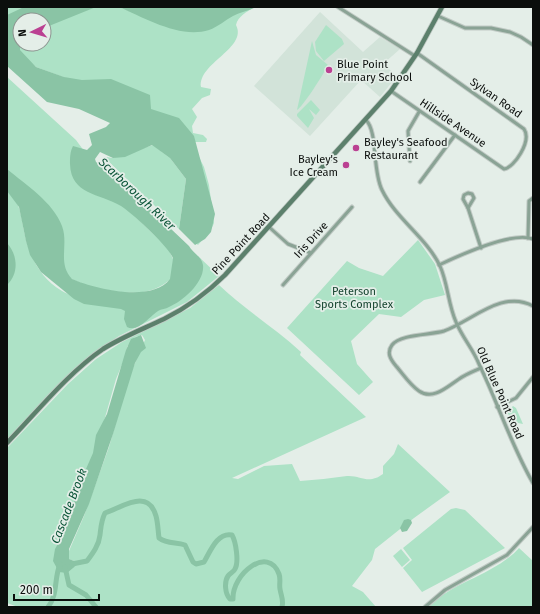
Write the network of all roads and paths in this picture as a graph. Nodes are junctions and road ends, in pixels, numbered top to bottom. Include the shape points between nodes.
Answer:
1 (338, 7) edge
2 (442, 7) edge
3 (438, 16) junction
4 (533, 45) edge
5 (416, 54) junction
6 (391, 91) junction
7 (419, 112) junction
8 (366, 120) junction
9 (455, 136) junction
10 (410, 161) dead end
11 (506, 169) joint
12 (420, 182) dead end
13 (531, 198) edge
14 (352, 207) dead end
15 (468, 208) junction
16 (269, 227) junction
17 (528, 238) junction
18 (533, 239) edge
19 (481, 248) junction
20 (311, 253) junction
21 (439, 265) junction
22 (282, 285) dead end
23 (533, 306) edge
24 (457, 325) junction
25 (481, 368) junction
26 (533, 376) edge
27 (497, 407) junction
28 (7, 443) edge
29 (533, 483) edge
30 (533, 528) edge
31 (424, 607) edge

1 - 5 street
2 - 3 main road, Pine Point Road
3 - 4 street via 463,28 506,30 521,36
3 - 5 main road, Pine Point Road
5 - 6 main road, Pine Point Road
5 - 11 street, Sylvan Road via 525,130 525,145
6 - 7 street, Hillside Avenue
6 - 8 main road, Pine Point Road
7 - 9 street, Hillside Avenue
7 - 10 street via 408,131
8 - 16 main road, Pine Point Road
8 - 21 street, Old Blue Point Road via 371,127 376,171 382,190
9 - 11 street, Hillside Avenue
9 - 12 street
13 - 17 street
14 - 20 street, Iris Drive
15 - 15 street via 474,200 473,195 469,193 463,198
15 - 19 street
16 - 20 street via 288,244
16 - 28 main road, Pine Point Road via 224,276 202,295 180,310 112,344 79,368
17 - 18 street
17 - 19 street via 507,239
19 - 21 street
20 - 22 street, Iris Drive
21 - 24 street, Old Blue Point Road
23 - 24 street via 517,301 503,302
24 - 25 street, Old Blue Point Road
24 - 25 street via 441,332 398,340 390,347 390,358 415,388 427,394 440,392
25 - 27 street, Old Blue Point Road
26 - 27 street via 516,398
27 - 29 street, Old Blue Point Road
30 - 31 street via 507,555 445,590

